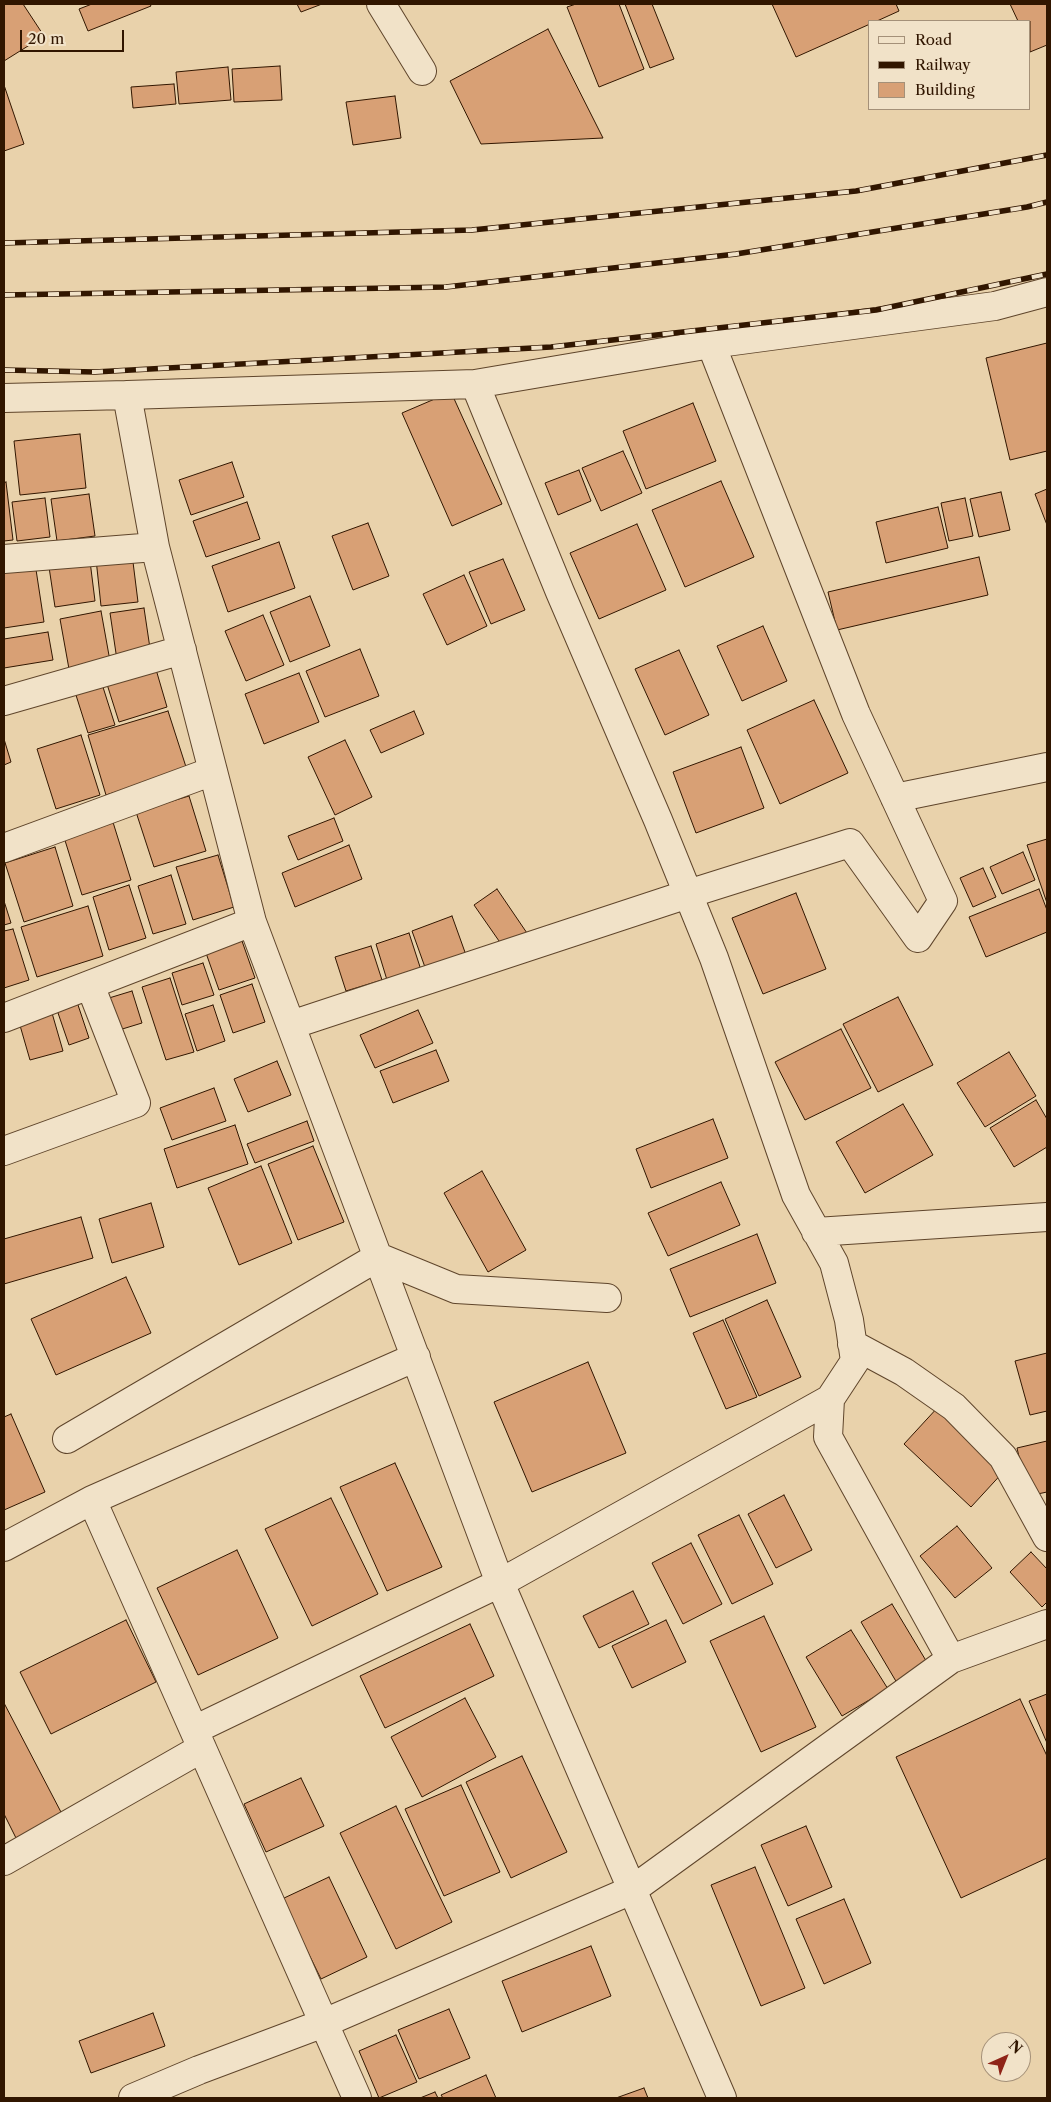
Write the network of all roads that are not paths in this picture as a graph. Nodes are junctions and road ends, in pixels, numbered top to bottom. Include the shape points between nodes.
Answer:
1 (381, 4) edge
2 (422, 71) dead end
3 (1047, 292) edge
4 (712, 344) junction
5 (475, 384) junction
6 (127, 394) junction
7 (4, 398) edge
8 (155, 547) junction
9 (4, 559) edge
10 (182, 650) junction
11 (4, 701) edge
12 (1047, 767) edge
13 (214, 771) junction
14 (896, 798) junction
15 (4, 848) edge
16 (688, 894) junction
17 (252, 922) junction
18 (90, 985) junction
19 (4, 1018) edge
20 (291, 1025) junction
21 (4, 1151) edge
22 (1047, 1217) edge
23 (816, 1232) junction
24 (378, 1257) junction
25 (607, 1298) dead end
26 (852, 1344) junction
27 (416, 1357) junction
28 (830, 1400) junction
29 (67, 1439) dead end
30 (92, 1500) junction
31 (1047, 1537) edge
32 (4, 1547) edge
33 (500, 1583) junction
34 (1047, 1624) edge
35 (951, 1659) junction
36 (198, 1739) junction
37 (4, 1861) edge
38 (632, 1890) junction
39 (324, 2023) junction
40 (133, 2098) edge
41 (357, 2098) edge
42 (722, 2098) edge

1 - 2 street
3 - 4 street via 995,306
4 - 5 street
4 - 14 street via 856,714
5 - 6 street
5 - 16 street
6 - 7 street
6 - 8 street
8 - 9 street
8 - 10 street
10 - 11 street
10 - 13 street
12 - 14 street
13 - 15 street
13 - 17 street
14 - 16 street via 943,901 918,938 850,843
16 - 20 street
16 - 23 street via 714,958 796,1195
17 - 18 street
17 - 20 street
18 - 19 street
18 - 21 street via 136,1103
20 - 24 street
22 - 23 street
23 - 26 street via 834,1263
24 - 25 street via 456,1289
24 - 27 street
24 - 29 street
26 - 28 street via 855,1361
26 - 31 street via 904,1372 954,1407 1003,1457
27 - 30 street
27 - 33 street
28 - 33 street
28 - 35 street via 828,1438
30 - 32 street
30 - 36 street
33 - 36 street
33 - 38 street
34 - 35 street
35 - 38 street
36 - 37 street
36 - 39 street
38 - 39 street
38 - 42 street
39 - 40 street
39 - 41 street

